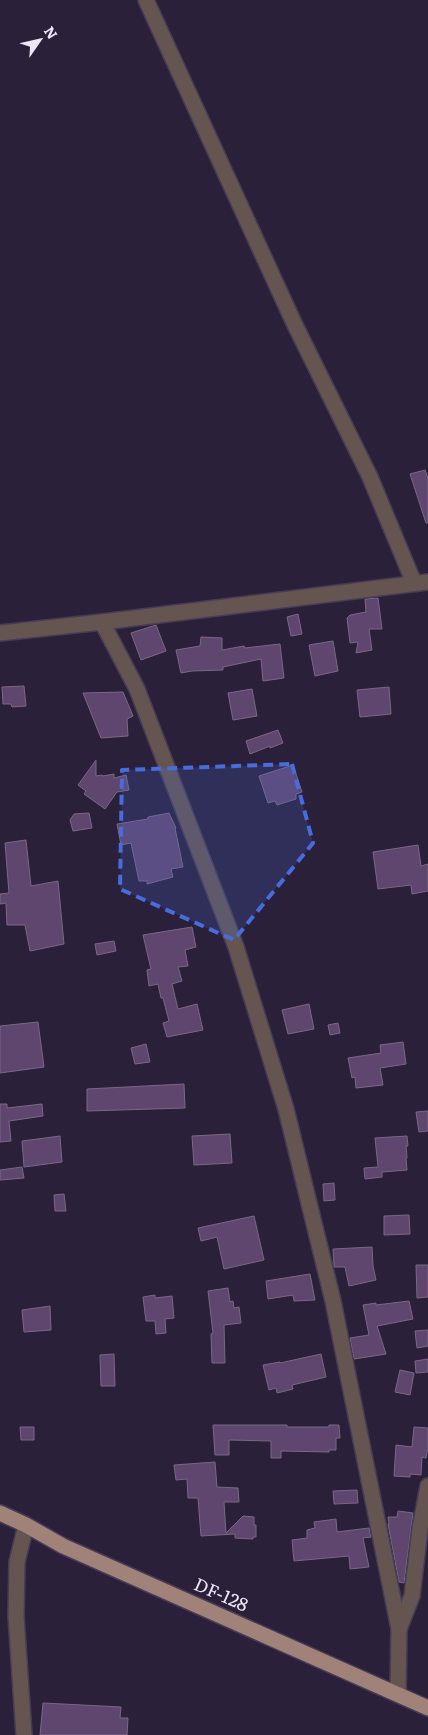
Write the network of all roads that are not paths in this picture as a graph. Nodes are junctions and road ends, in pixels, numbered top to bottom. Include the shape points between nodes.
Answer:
1 (146, 0) edge
2 (421, 582) edge
3 (102, 622) junction
4 (0, 633) edge
5 (427, 1494) edge
6 (0, 1513) edge
7 (26, 1525) junction
8 (399, 1629) junction
9 (398, 1694) junction
10 (428, 1708) edge
11 (24, 1735) edge

1 - 2 street via 294,322
2 - 3 street
3 - 4 street
3 - 8 street via 137,689 236,947 286,1109 333,1301
5 - 8 street via 412,1596
6 - 7 main road, DF-128 / DF-128
7 - 9 main road, DF-128 / DF-128 via 63,1546
7 - 11 street via 17,1562 16,1616
8 - 9 street
9 - 10 main road, DF-128 / DF-128

